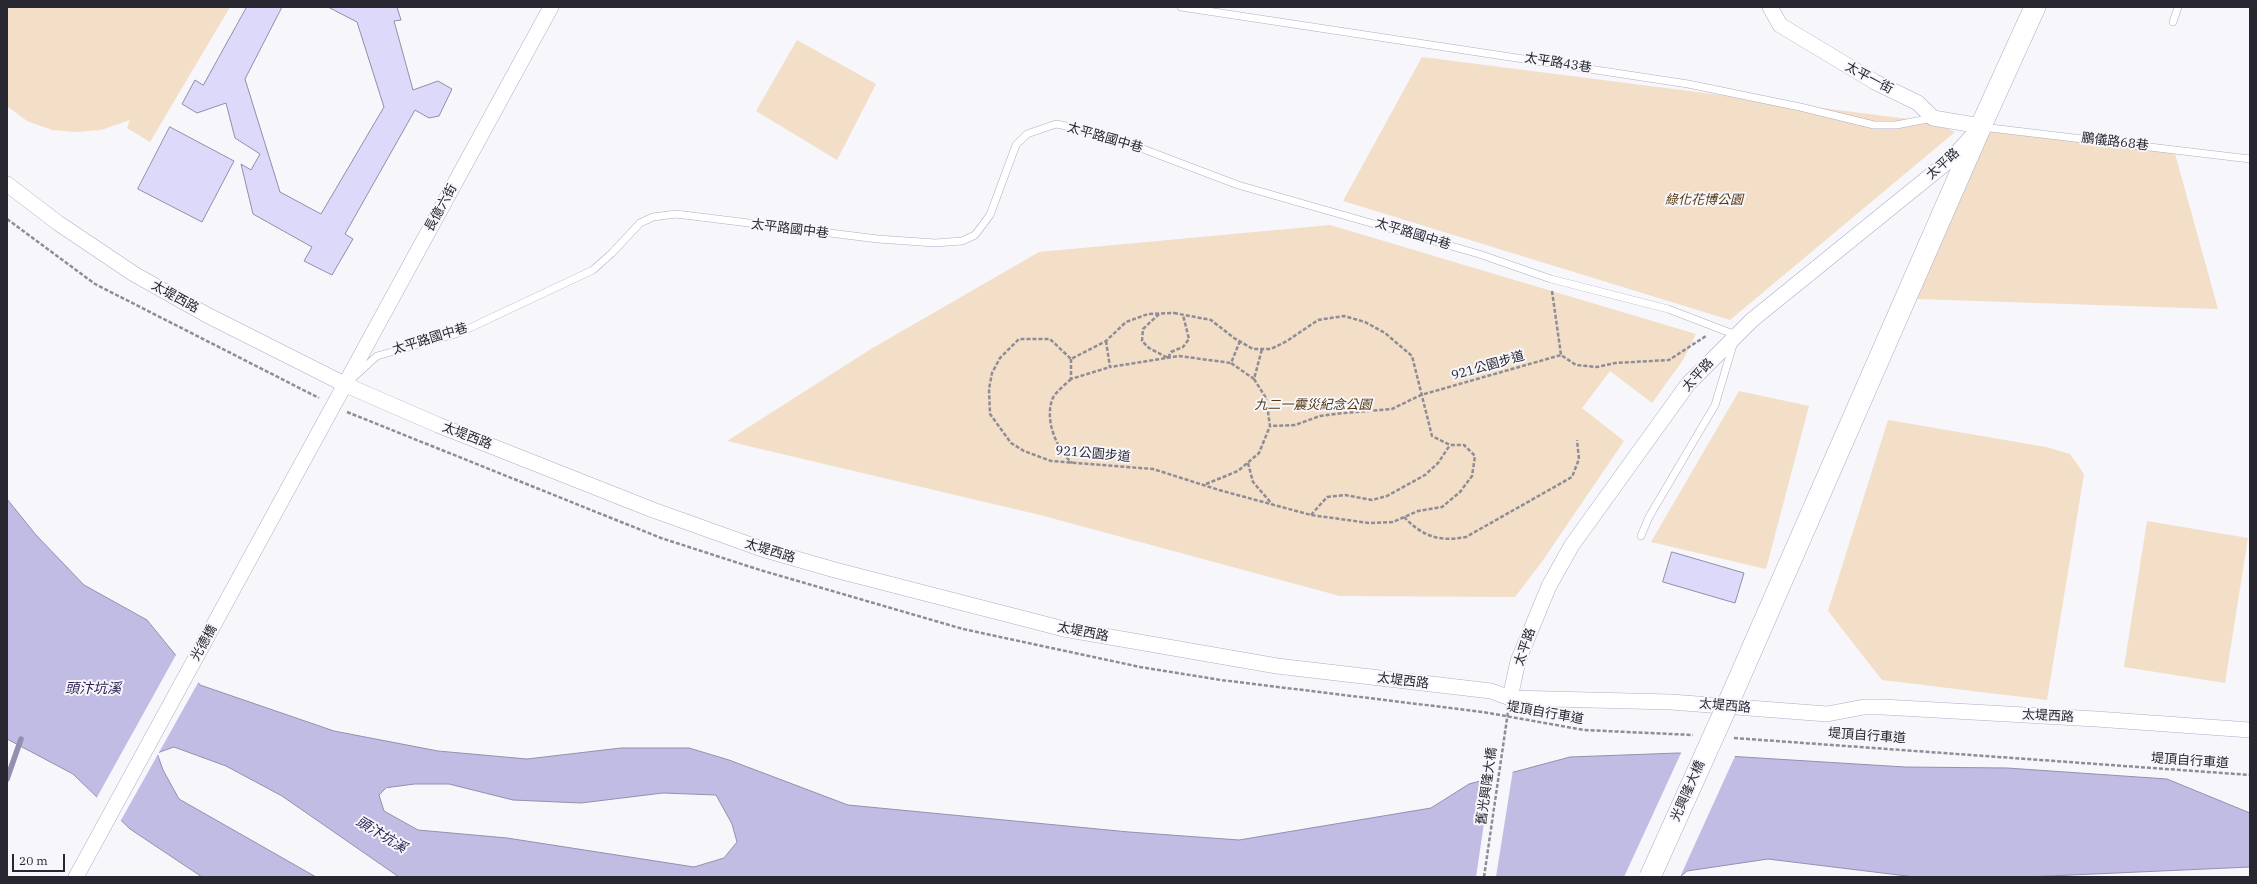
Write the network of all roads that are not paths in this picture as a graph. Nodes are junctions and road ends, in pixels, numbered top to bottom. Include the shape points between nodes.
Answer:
1 (551, 7) edge
2 (1181, 7) edge
3 (1770, 7) edge
4 (2178, 7) edge
5 (2032, 10) edge
6 (2173, 22) dead end
7 (1933, 118) junction
8 (1981, 126) junction
9 (2250, 159) edge
10 (7, 184) edge
11 (1736, 335) junction
12 (346, 385) junction
13 (333, 407) joint
14 (1641, 536) dead end
15 (1510, 698) junction
16 (1727, 706) junction
17 (2250, 730) edge
18 (76, 877) edge
19 (1650, 877) edge

1 - 12 street, 長億六街
2 - 7 lane, 太平路43巷 via 1688,84 1874,125 1896,125
3 - 7 street, 太平一街 via 1780,25 1875,82 1918,103
4 - 6 lane
5 - 8 street, 太平路
7 - 8 street
8 - 9 lane, 鵬儀路68巷
8 - 11 street, 太平路 via 1951,159 1758,314
8 - 16 street, 太平路
10 - 12 street, 太堤西路 via 71,232 134,274 207,315
11 - 12 lane, 太平路國中巷 via 1668,308 1551,278 1464,250 1238,185 1130,144 1072,126 1056,124 1028,134 1016,145 990,215 975,235 962,242 878,239 676,214 653,217 640,223 593,270 459,332 377,356
11 - 14 lane via 1715,405 1649,517
11 - 15 street, 太平路 via 1688,384 1572,545 1536,614 1518,661
12 - 13 street, 長億六街
12 - 15 street, 太堤西路 via 438,425 653,510 762,549 835,570 1064,629 1277,666 1490,691
13 - 18 street, 光德橋
15 - 16 street, 太堤西路
16 - 17 street, 太堤西路 via 1827,714 1864,707 1883,707
16 - 19 street, 光興隆大橋, bridge

